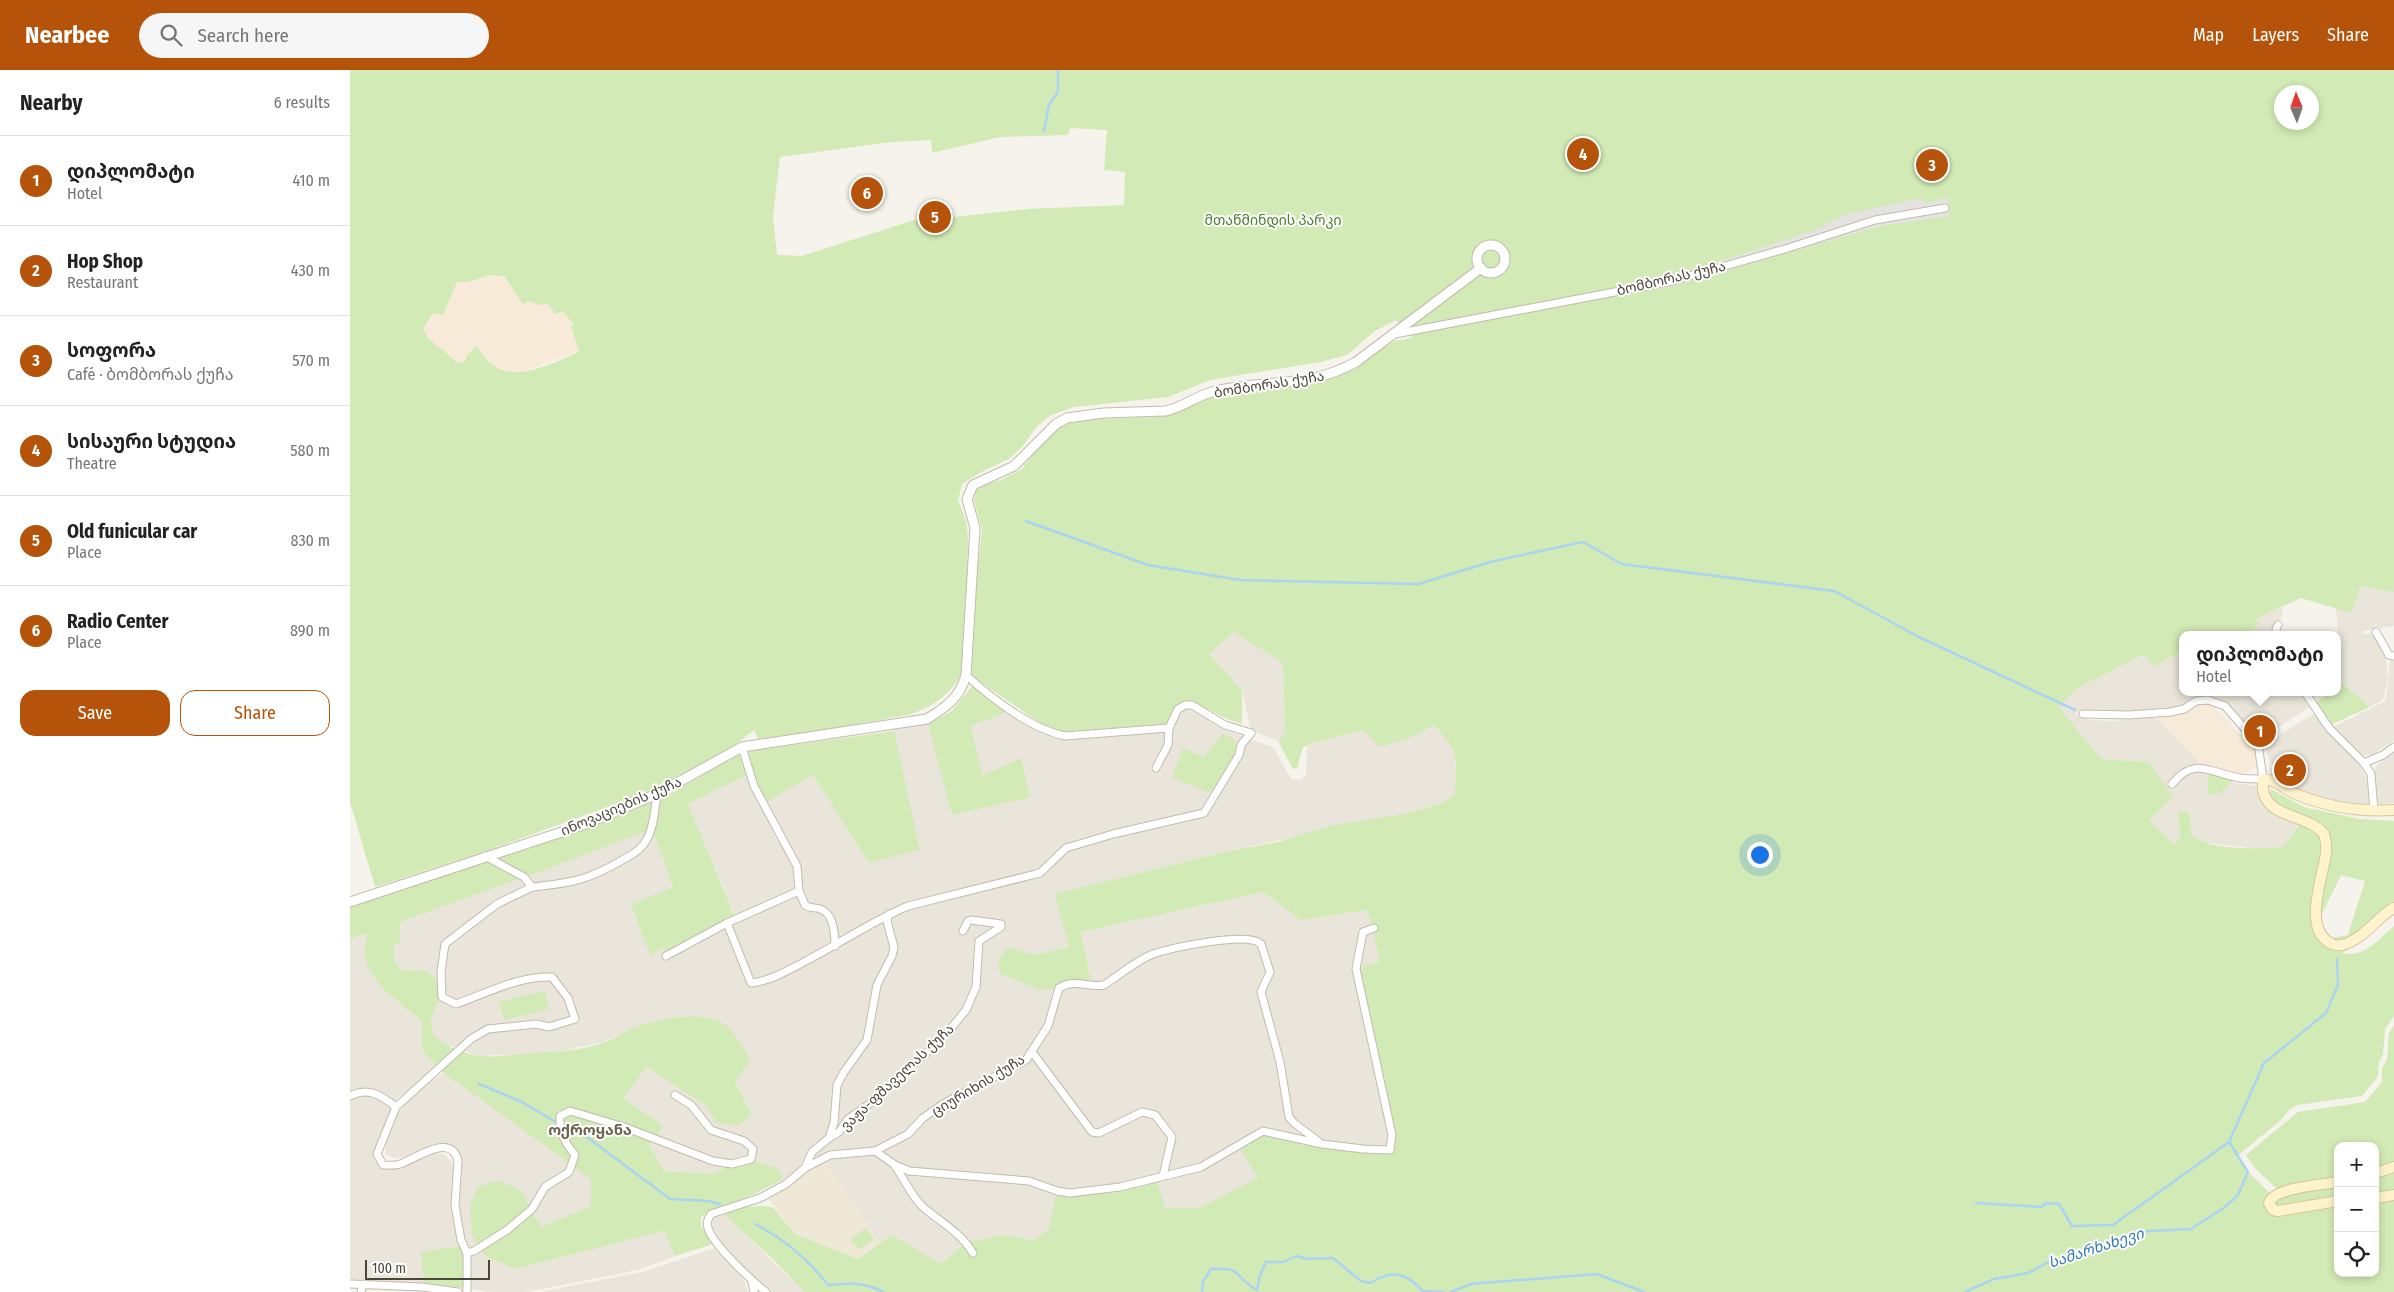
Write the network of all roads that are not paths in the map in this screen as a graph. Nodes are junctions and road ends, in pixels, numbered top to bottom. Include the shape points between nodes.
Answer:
1 (1944, 208) dead end
2 (1481, 268) dead end
3 (1393, 334) junction
4 (2278, 625) dead end
5 (2276, 631) edge
6 (2376, 632) dead end
7 (2394, 656) edge
8 (966, 675) junction
9 (2309, 696) edge
10 (2083, 714) dead end
11 (1169, 728) junction
12 (834, 733) joint
13 (742, 747) junction
14 (2394, 747) edge
15 (2364, 763) junction
16 (1156, 768) dead end
17 (2263, 779) junction
18 (2172, 784) dead end
19 (656, 794) junction
20 (2394, 810) edge
21 (2374, 811) junction
22 (485, 856) junction
23 (532, 887) junction
24 (800, 891) junction
25 (350, 902) edge
26 (2394, 908) edge
27 (889, 914) junction
28 (728, 923) junction
29 (1374, 928) dead end
30 (962, 931) dead end
31 (835, 946) junction
32 (666, 956) dead end
33 (1032, 1052) junction
34 (676, 1095) dead end
35 (350, 1096) edge
36 (396, 1107) junction
37 (829, 1138) junction
38 (1322, 1144) junction
39 (875, 1151) junction
40 (894, 1165) junction
41 (2394, 1167) edge
42 (805, 1168) junction
43 (2379, 1172) edge
44 (1163, 1176) junction
45 (2334, 1183) edge
46 (2394, 1195) edge
47 (2379, 1197) edge
48 (2334, 1202) edge
49 (466, 1253) junction
50 (973, 1253) dead end
51 (752, 1282) junction
52 (350, 1284) edge
53 (363, 1284) junction
54 (361, 1292) edge
55 (458, 1292) edge
56 (467, 1292) edge
57 (754, 1292) edge
58 (766, 1292) edge

1 - 3 street, ბომბორას ქუჩა via 1875,220 1672,281
2 - 3 street
3 - 8 street, ბომბორას ქუჩა via 1356,362 1325,377 1213,391 1165,411 1068,418 1056,424 1014,466 973,486 967,499 975,528
4 - 5 street
6 - 7 street via 2390,655
8 - 11 street via 995,698 1051,733 1065,736
8 - 12 street, ბომბორას ქუჩა via 962,689 948,706 927,719
9 - 15 street via 2329,728
10 - 17 street via 2171,712 2208,700 2225,706 2258,744
11 - 16 street via 1168,744
11 - 27 street via 1178,709 1189,705 1226,725 1252,734 1241,745 1239,755 1204,813 1066,848 1040,873 908,906
12 - 13 street, ინოვაციების ქუჩა
13 - 19 street, ინოვაციების ქუჩა
13 - 24 street via 754,786 797,866
14 - 15 street
15 - 21 street via 2371,774
17 - 18 street via 2238,778 2202,767 2178,776
17 - 21 main road via 2273,780 2304,798
17 - 26 main road via 2264,796 2274,806 2312,824 2324,834 2326,852 2316,915 2318,930 2325,940 2334,945 2351,942
19 - 22 street, ინოვაციების ქუჩა via 583,825
19 - 23 street via 647,840 633,854 596,875 568,883
20 - 21 main road
22 - 23 street via 524,877
22 - 25 street, ინოვაციების ქუჩა
23 - 36 street via 497,904 445,944 442,996 456,1004 511,982 538,976 552,977 568,998 575,1019 549,1027 536,1024 488,1029 459,1049 440,1070
24 - 28 street
24 - 31 street via 807,907 820,909 828,915
27 - 31 street
27 - 37 street via 887,928 894,947 892,956 877,984 867,1040 837,1085 834,1123
28 - 31 street via 751,983 774,977
28 - 32 street
29 - 38 street via 1364,932 1356,969 1392,1135 1390,1150
30 - 37 street, ვაჟა-ფშაველას ქუჩა via 968,920 1001,924 979,941 976,987 966,1010 943,1038
33 - 38 street, ციურიხის ქუჩა via 1048,1026 1059,988 1065,984 1104,985 1152,955 1197,943 1257,940 1268,960 1270,972 1261,992 1280,1062 1289,1117
33 - 39 street, ციურიხის ქუჩა via 1026,1060 943,1104 897,1142
33 - 44 street via 1092,1132 1099,1133 1142,1112 1155,1115 1172,1137
34 - 49 street via 691,1105 711,1130 744,1141 753,1149 751,1159 732,1164 713,1161 570,1111 560,1116 559,1124 564,1142 575,1155 569,1172 545,1187 532,1209 507,1230
35 - 36 street via 372,1092
36 - 49 street via 382,1138 377,1154 379,1161 384,1166 400,1164 426,1150 453,1150 458,1160 455,1205
37 - 42 street via 812,1152
38 - 44 street via 1263,1131 1215,1161
39 - 40 street
39 - 42 street, ციურიხის ქუჩა via 830,1155
40 - 44 street via 924,1173 1029,1181 1070,1193 1120,1187
40 - 50 street via 924,1208 955,1230
41 - 43 main road
42 - 51 street via 786,1184 760,1198 711,1214 707,1220 708,1230 718,1245
45 - 48 main road via 2286,1190 2273,1196 2270,1203 2273,1210 2278,1211
46 - 47 main road
49 - 56 street
51 - 57 street
51 - 58 street
52 - 53 street
53 - 54 street
53 - 55 street

